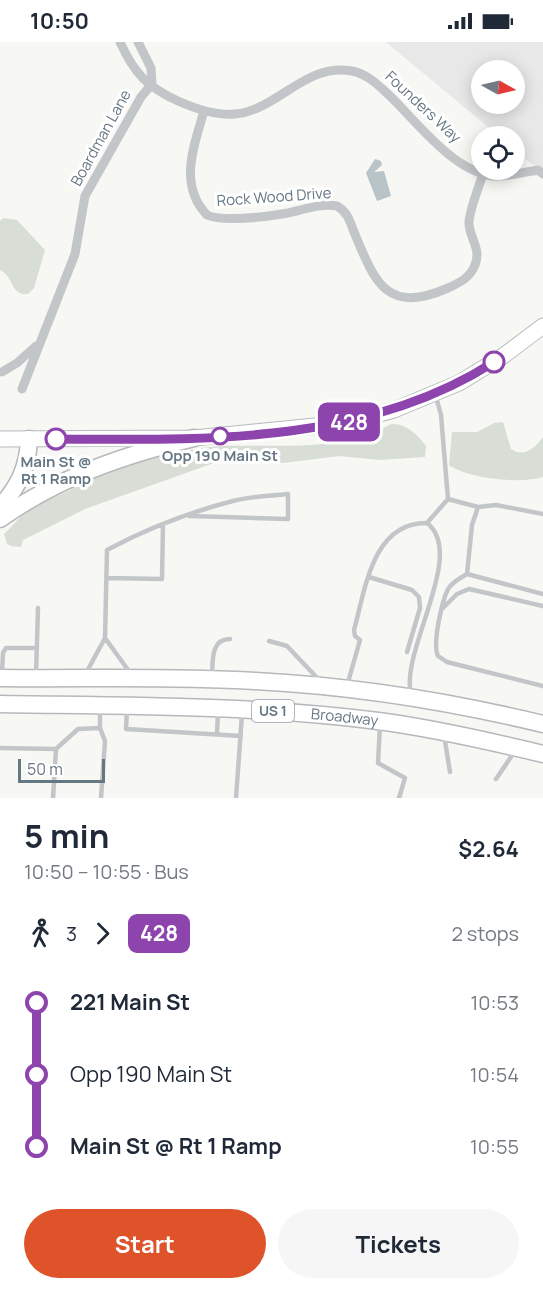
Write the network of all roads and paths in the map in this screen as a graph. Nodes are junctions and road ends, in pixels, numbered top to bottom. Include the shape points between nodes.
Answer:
1 (120, 42) edge
2 (138, 42) edge
3 (152, 84) junction
4 (204, 111) junction
5 (471, 166) edge
6 (525, 173) edge
7 (543, 174) edge
8 (481, 180) edge
9 (543, 326) edge
10 (38, 345) junction
11 (2, 372) dead end
12 (22, 389) dead end
13 (435, 394) junction
14 (194, 438) junction
15 (0, 439) edge
16 (29, 439) junction
17 (448, 499) junction
18 (0, 507) edge
19 (478, 507) junction
20 (543, 514) edge
21 (189, 516) junction
22 (0, 519) edge
23 (427, 523) junction
24 (163, 524) junction
25 (467, 574) junction
26 (369, 577) junction
27 (107, 578) junction
28 (543, 594) edge
29 (543, 606) edge
30 (38, 608) dead end
31 (442, 609) junction
32 (105, 638) junction
33 (230, 639) dead end
34 (269, 641) dead end
35 (37, 648) junction
36 (407, 652) dead end
37 (1, 678) edge
38 (36, 678) junction
39 (134, 678) junction
40 (83, 679) junction
41 (212, 679) junction
42 (325, 686) junction
43 (543, 686) edge
44 (347, 688) junction
45 (412, 697) junction
46 (100, 706) junction
47 (2, 707) edge
48 (127, 707) junction
49 (219, 709) junction
50 (243, 710) junction
51 (380, 721) junction
52 (543, 724) edge
53 (100, 728) junction
54 (444, 732) junction
55 (217, 734) junction
56 (241, 736) junction
57 (0, 748) edge
58 (517, 748) junction
59 (56, 750) junction
60 (543, 754) edge
61 (450, 772) dead end
62 (496, 779) dead end
63 (53, 798) edge
64 (101, 798) edge
65 (236, 798) edge
66 (399, 798) edge

1 - 3 street, Founders Way via 135,72
2 - 3 street via 151,68
3 - 4 street, Founders Way via 172,98
3 - 10 street, Boardman Lane via 85,196 75,254
4 - 5 street, Founders Way via 243,113 314,75 331,70 350,71 376,83 444,150
4 - 8 street, Rock Wood Drive via 190,176 195,201 207,216 279,215 316,206 338,206 347,214 376,280 386,291 401,298 441,291 460,282 475,268 477,248 470,220
6 - 7 street, Founders Way
9 - 13 main road via 483,369
10 - 11 street, Boardman Lane
10 - 12 street, Boardman Lane
13 - 14 main road via 345,423
13 - 17 lane via 441,415
14 - 16 main road
14 - 22 highway via 95,467 53,486
15 - 16 main road
16 - 18 highway via 24,471
17 - 19 lane
17 - 23 lane
19 - 20 lane via 496,505
19 - 25 lane via 472,525
21 - 21 lane via 234,501 288,494 288,519
21 - 24 lane
23 - 26 lane via 401,530 381,547
23 - 45 lane via 437,538 440,562 409,670
24 - 27 lane via 107,550
24 - 27 lane via 162,579
25 - 28 lane
25 - 31 lane via 449,588
26 - 36 lane via 418,595 420,608
26 - 44 lane via 354,630 360,640
27 - 32 lane
29 - 31 lane via 470,589 457,594
30 - 35 lane
31 - 43 lane via 435,646 440,658
32 - 39 lane
32 - 40 lane
33 - 41 lane via 215,646
34 - 42 lane via 286,646
35 - 37 lane via 5,649
35 - 38 lane
37 - 38 highway, Broadway / US 1
38 - 40 highway, Broadway / US 1
39 - 40 highway, Broadway / US 1
39 - 41 highway, Broadway / US 1
41 - 42 highway, Broadway / US 1
42 - 44 highway, Broadway / US 1
44 - 45 highway, Broadway / US 1
45 - 52 highway, Broadway / US 1
46 - 47 highway, Broadway / US 1
46 - 48 highway, Broadway / US 1
46 - 53 lane
48 - 49 highway, Broadway / US 1
48 - 55 lane via 126,729
49 - 50 highway, Broadway / US 1
49 - 55 lane
50 - 51 highway, Broadway / US 1
50 - 56 lane
51 - 54 highway, Broadway / US 1
51 - 66 lane via 378,763 405,778
53 - 59 lane via 78,729
53 - 64 lane via 105,741
54 - 58 highway, Broadway / US 1
54 - 61 lane
55 - 56 lane
56 - 65 lane
57 - 59 lane
58 - 60 highway, Broadway / US 1
58 - 62 lane
59 - 63 lane

